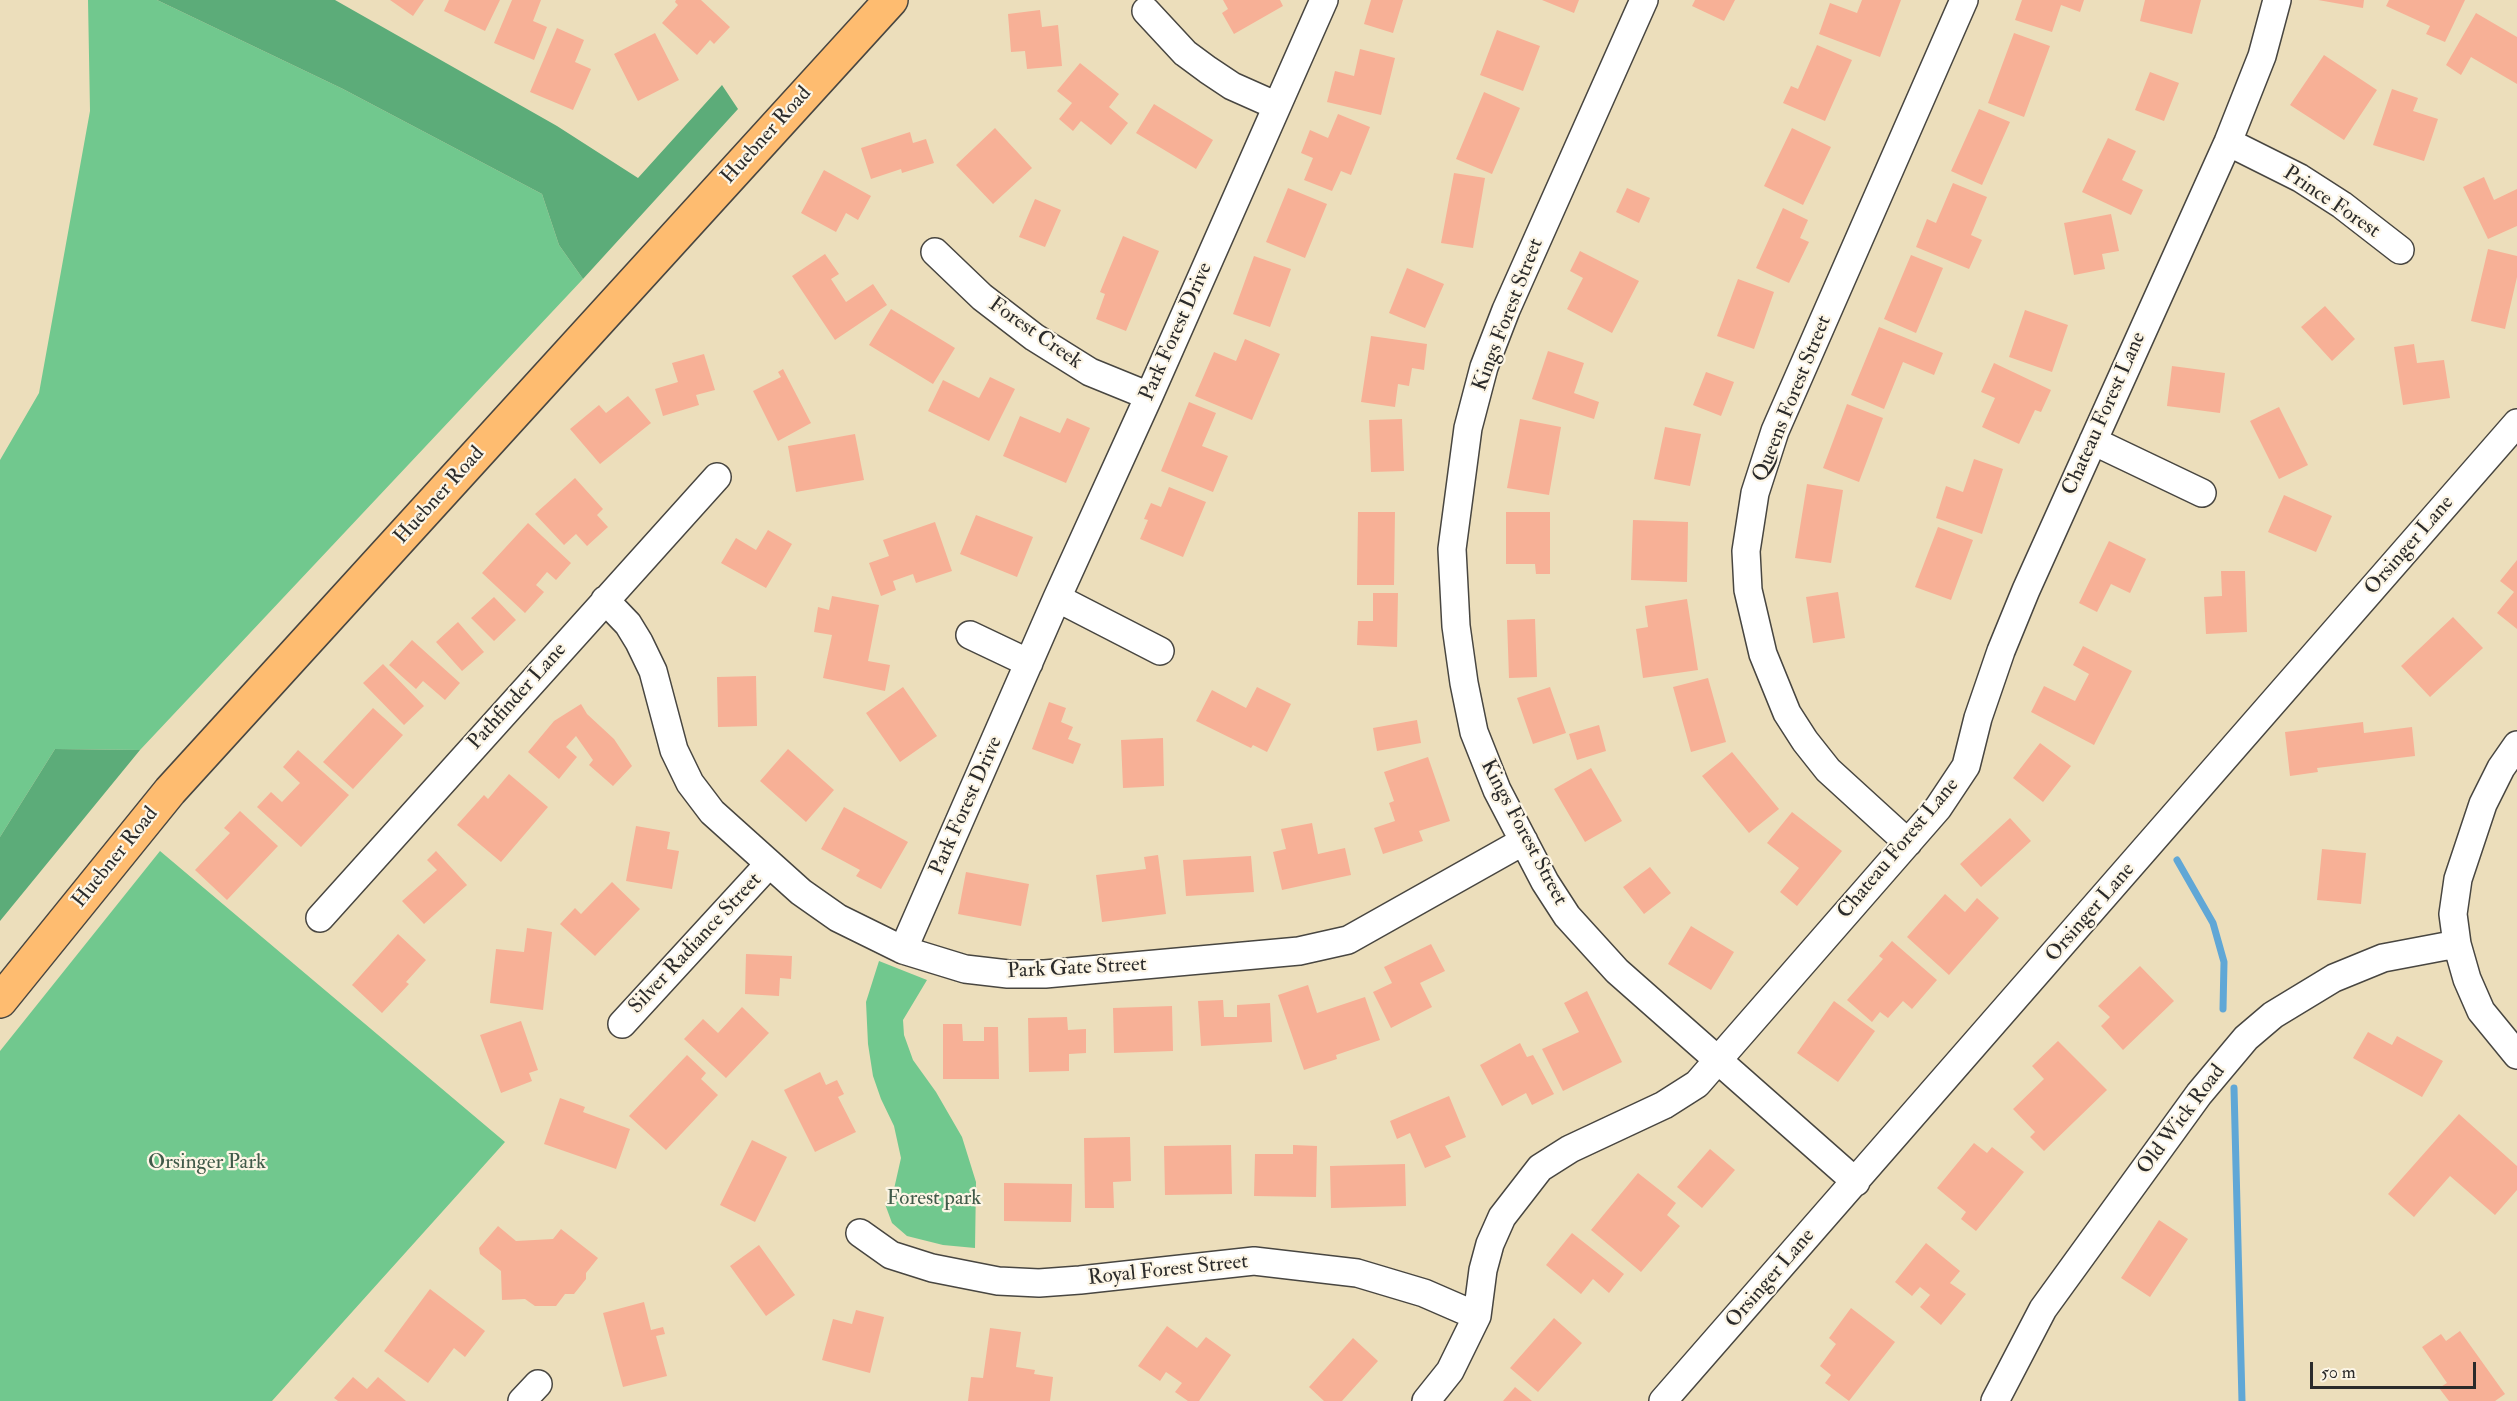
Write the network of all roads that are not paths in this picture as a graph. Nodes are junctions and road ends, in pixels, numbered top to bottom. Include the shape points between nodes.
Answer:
1 (891, 0) edge
2 (1324, 0) edge
3 (1644, 0) edge
4 (1964, 0) edge
5 (2277, 0) edge
6 (1146, 11) dead end
7 (1277, 106) junction
8 (2228, 142) junction
9 (2400, 250) dead end
10 (935, 252) dead end
11 (1149, 396) junction
12 (2517, 423) edge
13 (2093, 441) junction
14 (717, 477) dead end
15 (2202, 493) dead end
16 (1056, 597) junction
17 (605, 600) junction
18 (970, 636) dead end
19 (1160, 651) dead end
20 (1029, 663) junction
21 (2517, 745) edge
22 (1524, 841) junction
23 (1908, 843) junction
24 (769, 864) junction
25 (320, 918) dead end
26 (2457, 944) junction
27 (903, 950) junction
28 (0, 1001) edge
29 (622, 1024) dead end
30 (2517, 1055) edge
31 (1717, 1061) junction
32 (1856, 1182) junction
33 (860, 1233) dead end
34 (1477, 1316) junction
35 (1426, 1401) edge
36 (1663, 1401) edge
37 (1995, 1401) edge

1 - 28 main road, Huebner Road via 170,791
2 - 7 street, Park Forest Drive
3 - 22 street, Kings Forest Street via 1484,367 1468,428 1459,490 1452,549 1464,683 1484,760
4 - 23 street, Queens Forest Street via 1775,431 1755,493 1746,551 1748,590 1763,654 1787,713 1828,770
5 - 8 street, Chateau Forest Lane via 2262,56
6 - 7 street via 1185,53 1208,70 1232,86
7 - 11 street, Park Forest Drive
8 - 9 street, Prince Forest via 2300,178
8 - 13 street, Chateau Forest Lane
10 - 11 street, Forest Creek via 982,297 1034,337 1090,372
11 - 16 street, Park Forest Drive
12 - 32 street, Orsinger Lane
13 - 15 street
13 - 23 street, Chateau Forest Lane via 2001,651 1966,766
14 - 17 street, Pathfinder Lane
16 - 19 street
16 - 20 street, Park Forest Drive
17 - 24 street, Park Gate Street via 628,624 653,671 674,750 690,783 712,812
17 - 25 street, Pathfinder Lane
18 - 20 street
20 - 27 street, Park Forest Drive
21 - 26 street via 2483,804 2458,879 2453,914
22 - 27 street, Park Gate Street via 1348,940 1299,951 1008,974 965,969
22 - 31 street, Kings Forest Street via 1567,916 1617,971
23 - 31 street, Chateau Forest Lane
24 - 27 street, Park Gate Street via 838,918
24 - 29 street, Silver Radiance Street
26 - 30 street via 2481,1011
26 - 37 street, Old Wick Road via 2384,958 2334,978 2273,1015 2246,1038 2199,1094 2043,1309
31 - 32 street, Kings Forest Street
31 - 34 street, Chateau Forest Lane via 1697,1084 1672,1100 1580,1143 1540,1168 1502,1217 1490,1244
32 - 36 street, Orsinger Lane
33 - 34 street, Royal Forest Street via 891,1255 998,1281 1080,1281 1254,1261 1356,1274 1424,1293
34 - 35 street, Chateau Forest Lane via 1450,1371

